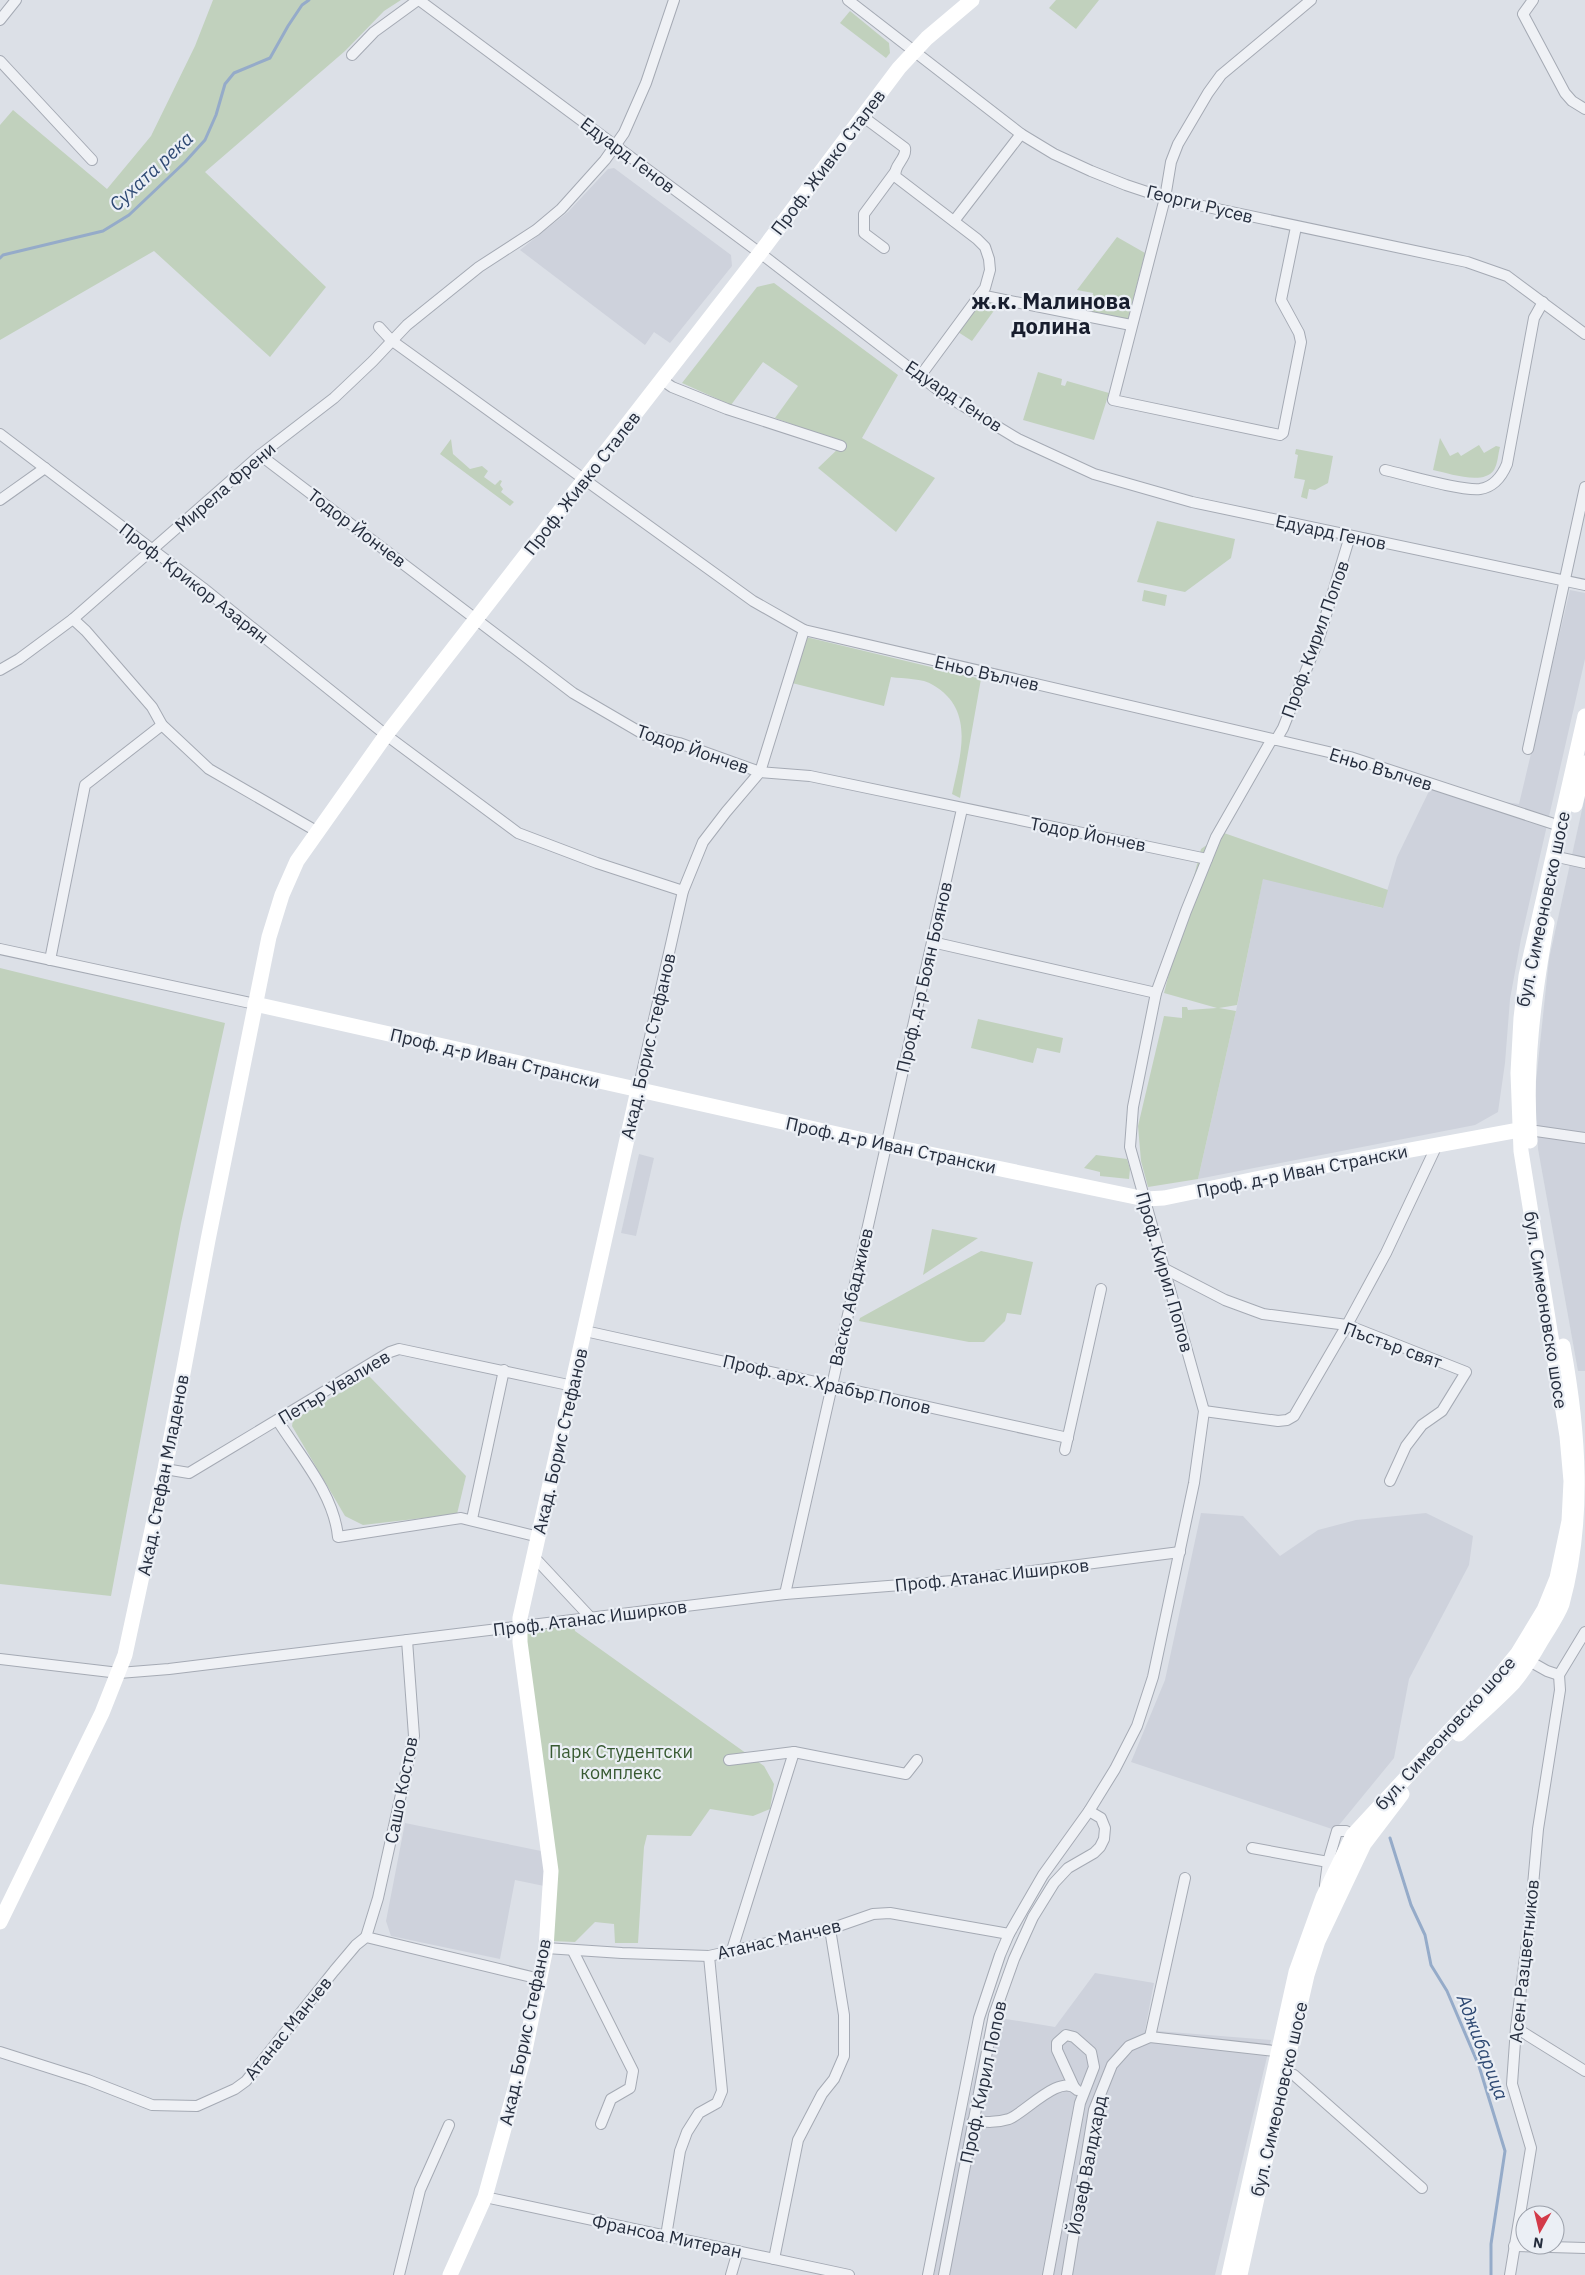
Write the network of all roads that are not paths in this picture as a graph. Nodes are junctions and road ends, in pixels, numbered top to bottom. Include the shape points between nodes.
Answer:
1 (16, 0) edge
2 (419, 0) edge
3 (674, 0) edge
4 (848, 0) edge
5 (972, 0) edge
6 (1533, 0) edge
7 (1308, 1) edge
8 (0, 20) edge
9 (914, 52) junction
10 (352, 54) dead end
11 (0, 61) edge
12 (1585, 109) edge
13 (862, 116) junction
14 (1021, 134) junction
15 (616, 146) junction
16 (92, 160) dead end
17 (895, 172) junction
18 (1165, 198) junction
19 (954, 221) junction
20 (1296, 227) junction
21 (884, 248) dead end
22 (760, 253) junction
23 (980, 295) junction
24 (1543, 302) junction
25 (1131, 324) junction
26 (379, 327) dead end
27 (1585, 334) edge
28 (391, 340) junction
29 (921, 375) junction
30 (662, 380) junction
31 (0, 434) edge
32 (841, 446) dead end
33 (260, 455) junction
34 (45, 468) junction
35 (1385, 470) dead end
36 (584, 480) junction
37 (1585, 487) edge
38 (0, 500) edge
39 (1350, 536) junction
40 (152, 549) junction
41 (1565, 582) junction
42 (1585, 585) edge
43 (477, 618) junction
44 (73, 619) junction
45 (804, 630) junction
46 (0, 670) edge
47 (1585, 716) edge
48 (162, 724) junction
49 (386, 735) junction
50 (1274, 739) junction
51 (1528, 749) dead end
52 (1585, 763) edge
53 (760, 772) junction
54 (962, 809) junction
55 (1560, 826) junction
56 (318, 832) junction
57 (1557, 857) junction
58 (1207, 859) junction
59 (1585, 862) edge
60 (683, 891) junction
61 (932, 942) junction
62 (0, 950) edge
63 (50, 960) junction
64 (1156, 993) junction
65 (255, 1004) junction
66 (638, 1090) junction
67 (1524, 1130) junction
68 (1585, 1138) edge
69 (886, 1145) junction
70 (1437, 1145) junction
71 (1144, 1198) junction
72 (1165, 1269) junction
73 (1101, 1289) dead end
74 (1347, 1325) junction
75 (585, 1331) junction
76 (504, 1370) junction
77 (830, 1385) junction
78 (573, 1386) junction
79 (1204, 1411) junction
80 (278, 1420) junction
81 (1068, 1438) junction
82 (1065, 1450) dead end
83 (166, 1469) junction
84 (1390, 1481) dead end
85 (472, 1519) junction
86 (539, 1537) junction
87 (1180, 1552) junction
88 (534, 1557) junction
89 (785, 1594) junction
90 (591, 1618) junction
91 (520, 1627) junction
92 (1585, 1632) edge
93 (407, 1640) junction
94 (1523, 1657) junction
95 (0, 1659) edge
96 (119, 1673) junction
97 (1559, 1675) junction
98 (794, 1752) junction
99 (729, 1760) dead end
100 (917, 1760) dead end
101 (1088, 1811) junction
102 (1358, 1839) junction
103 (1252, 1848) dead end
104 (1328, 1862) junction
105 (1185, 1878) dead end
106 (1323, 1897) junction
107 (0, 1922) edge
108 (830, 1929) junction
109 (1009, 1934) junction
110 (366, 1937) junction
111 (546, 1948) junction
112 (732, 1950) junction
113 (573, 1951) junction
114 (709, 1956) junction
115 (540, 1979) junction
116 (1516, 2028) junction
117 (1150, 2037) junction
118 (0, 2052) edge
119 (1283, 2052) junction
120 (1585, 2071) edge
121 (1279, 2072) junction
122 (1074, 2087) junction
123 (1080, 2103) junction
124 (973, 2121) junction
125 (601, 2124) dead end
126 (449, 2125) dead end
127 (1422, 2188) dead end
128 (485, 2197) junction
129 (666, 2236) junction
130 (1514, 2246) junction
131 (1585, 2248) edge
132 (738, 2251) junction
133 (774, 2259) junction
134 (399, 2275) edge
135 (450, 2275) edge
136 (731, 2275) edge
137 (849, 2275) edge
138 (928, 2275) edge
139 (944, 2275) edge
140 (1048, 2275) edge
141 (1067, 2275) edge
142 (1229, 2275) edge
143 (1240, 2275) edge
144 (1510, 2275) edge

1 - 8 street
2 - 10 street via 374,32
2 - 15 street, Едуард Генов
3 - 15 street via 646,83
4 - 9 street, Георги Русев
5 - 9 street, Проф. Живко Сталев
6 - 12 street via 1523,14 1565,93
7 - 18 street via 1213,84 1178,144 1171,162
9 - 13 street, Проф. Живко Сталев
9 - 14 street, Георги Русев
11 - 16 street
13 - 17 street via 905,148
13 - 22 street, Проф. Живко Сталев
14 - 18 street, Георги Русев via 1091,171
14 - 19 street
15 - 22 street, Едуард Генов
15 - 28 street, Мирела Френи via 561,209 536,230 479,267
17 - 19 street via 896,177
17 - 21 street via 864,214 864,233
18 - 20 street, Георги Русев
18 - 25 street
19 - 23 street via 985,247 990,270
20 - 24 street, Георги Русев via 1467,262 1507,276
20 - 25 street via 1281,300 1301,342 1280,435 1113,400
22 - 29 street, Едуард Генов
22 - 30 street, Проф. Живко Сталев
23 - 25 street
23 - 29 street
24 - 27 street, Георги Русев
24 - 35 street via 1534,318 1507,464 1502,476 1480,489
26 - 28 street, Еньо Вълчев
28 - 33 street, Мирела Френи via 334,398
28 - 36 street, Еньо Вълчев
29 - 39 street, Едуард Генов via 964,408 1018,439 1094,474 1192,502
30 - 32 street via 727,409
30 - 36 street, Проф. Живко Сталев
31 - 34 street, Проф. Крикор Азарян
33 - 40 street, Мирела Френи
33 - 43 street, Тодор Йончев
34 - 38 street
34 - 40 street, Проф. Крикор Азарян
36 - 43 street, Проф. Живко Сталев
36 - 45 street, Еньо Вълчев via 754,601
37 - 41 street
39 - 41 street, Едуард Генов
39 - 50 street, Проф. Кирил Попов via 1319,638 1283,728
40 - 44 street, Мирела Френи
40 - 49 street, Проф. Крикор Азарян
41 - 42 street, Едуард Генов
41 - 51 street
43 - 49 street, Проф. Живко Сталев
43 - 53 street, Тодор Йончев via 573,693 645,736 679,743
44 - 46 street, Мирела Френи via 19,660
44 - 48 street via 152,707
45 - 50 street, Еньо Вълчев
45 - 53 street, Акад. Борис Стефанов
47 - 55 street, бул. Симеоновско шосе
48 - 56 street via 209,769
48 - 63 street via 85,785
49 - 56 street, Проф. Живко Сталев
49 - 60 street, Проф. Крикор Азарян via 518,833
50 - 55 street, Еньо Вълчев via 1350,757
50 - 58 street, Проф. Кирил Попов via 1222,823
52 - 57 street, бул. Симеоновско шосе
53 - 54 street, Тодор Йончев via 810,776
53 - 60 street, Акад. Борис Стефанов via 704,842
54 - 58 street, Тодор Йончев
54 - 61 street, Проф. д-р Боян Боянов
55 - 57 street, бул. Симеоновско шосе
56 - 65 street, Проф. Живко Сталев via 297,861 282,895 269,937
57 - 59 street
57 - 67 street, бул. Симеоновско шосе via 1534,1000
58 - 64 street, Проф. Кирил Попов
60 - 66 street, Акад. Борис Стефанов
61 - 64 street
61 - 69 street, Проф. д-р Боян Боянов
62 - 63 street
63 - 65 street
64 - 71 street, Проф. Кирил Попов via 1133,1107 1130,1147
65 - 66 street, Проф. д-р Иван Странски
65 - 83 street, Акад. Стефан Младенов
66 - 69 street, Проф. д-р Иван Странски
66 - 75 street, Акад. Борис Стефанов
67 - 68 street
67 - 70 street, Проф. д-р Иван Странски
67 - 94 street, бул. Симеоновско шосе via 1579,1434 1583,1479 1582,1517 1570,1582 1556,1616
69 - 71 street, Проф. д-р Иван Странски
69 - 77 street, Васко Абаджиев
70 - 71 street, Проф. д-р Иван Странски via 1164,1198
70 - 74 street via 1386,1253
71 - 72 street, Проф. Кирил Попов
72 - 74 street, Пъстър свят via 1225,1300 1263,1314
72 - 79 street, Проф. Кирил Попов
73 - 81 street
74 - 79 street via 1300,1408 1287,1420
74 - 84 street, Пъстър свят via 1466,1372 1442,1411 1422,1425 1406,1446
75 - 77 street, Проф. арх. Храбър Попов
75 - 78 street, Акад. Борис Стефанов
76 - 78 street, Петър Увалиев
76 - 80 street, Петър Увалиев via 399,1349
76 - 85 street
77 - 81 street, Проф. арх. Храбър Попов
77 - 89 street, Васко Абаджиев
78 - 86 street, Акад. Борис Стефанов
79 - 87 street, Проф. Кирил Попов
80 - 83 street, Петър Увалиев via 189,1472
80 - 85 street via 319,1484 337,1523 338,1537
81 - 82 street
83 - 96 street, Акад. Стефан Младенов
85 - 86 street
86 - 88 street, Акад. Борис Стефанов
87 - 89 street, Проф. Атанас Иширков via 953,1581
87 - 101 street, Проф. Кирил Попов via 1153,1677 1137,1726
88 - 90 street
88 - 91 street, Акад. Борис Стефанов
89 - 90 street, Проф. Атанас Иширков
90 - 91 street, Проф. Атанас Иширков
91 - 93 street, Проф. Атанас Иширков
91 - 111 street, Акад. Борис Стефанов via 551,1871
92 - 97 street, Асен Разцветников
93 - 96 street, Проф. Атанас Иширков
93 - 110 street, Сашо Костов via 414,1736
94 - 97 street
94 - 102 street, бул. Симеоновско шосе via 1514,1681
95 - 96 street, Проф. Атанас Иширков
96 - 107 street, Акад. Стефан Младенов
97 - 116 street, Асен Разцветников via 1560,1690 1538,1829
98 - 99 street
98 - 100 street via 906,1774
98 - 112 street
101 - 109 street, Проф. Кирил Попов via 1043,1875
101 - 124 street, Проф. Кирил Попов via 1101,1818 1104,1838 1094,1853 1068,1868 1058,1879 1033,1917 994,2015
102 - 104 street, бул. Симеоновско шосе via 1346,1831 1337,1831
102 - 106 street, бул. Симеоновско шосе
102 - 119 street, бул. Симеоновско шосе via 1318,1941
103 - 104 street
104 - 106 street, бул. Симеоновско шосе
105 - 117 street
106 - 119 street, бул. Симеоновско шосе via 1296,1972
108 - 109 street, Атанас Манчев via 873,1914 890,1913
108 - 112 street, Атанас Манчев
108 - 133 street via 844,2014 844,2056 798,2140
109 - 138 street, Проф. Кирил Попов via 979,2018
110 - 115 street
110 - 118 street, Атанас Манчев via 334,1971 246,2081 197,2106 152,2105 88,2080
111 - 113 street, Атанас Манчев
111 - 115 street, Акад. Борис Стефанов
112 - 114 street, Атанас Манчев
113 - 114 street, Атанас Манчев
113 - 125 street via 633,2072 630,2088 611,2099
114 - 129 street via 722,2091 717,2103 699,2113 687,2132 680,2151
115 - 128 street, Акад. Борис Стефанов via 523,2060
116 - 120 street
116 - 130 street, Асен Разцветников via 1512,2084 1531,2148
117 - 119 street
117 - 141 street, Йозеф Валдхард via 1129,2046 1112,2065 1100,2094
119 - 121 street, бул. Симеоновско шосе
121 - 127 street via 1294,2075
121 - 142 street, бул. Симеоновско шосе
121 - 143 street, бул. Симеоновско шосе
122 - 123 street
122 - 123 street via 1057,2050 1059,2039 1066,2036 1074,2037 1091,2052 1093,2059 1094,2067
122 - 124 street via 1058,2086 1011,2118 995,2123
123 - 140 street
124 - 139 street, Проф. Кирил Попов
126 - 134 street via 420,2190
128 - 129 street, Франсоа Митеран
128 - 135 street, Акад. Борис Стефанов
129 - 132 street, Франсоа Митеран
130 - 131 street
130 - 144 street, Асен Разцветников
132 - 133 street, Франсоа Митеран
132 - 136 street
133 - 137 street, Франсоа Митеран

